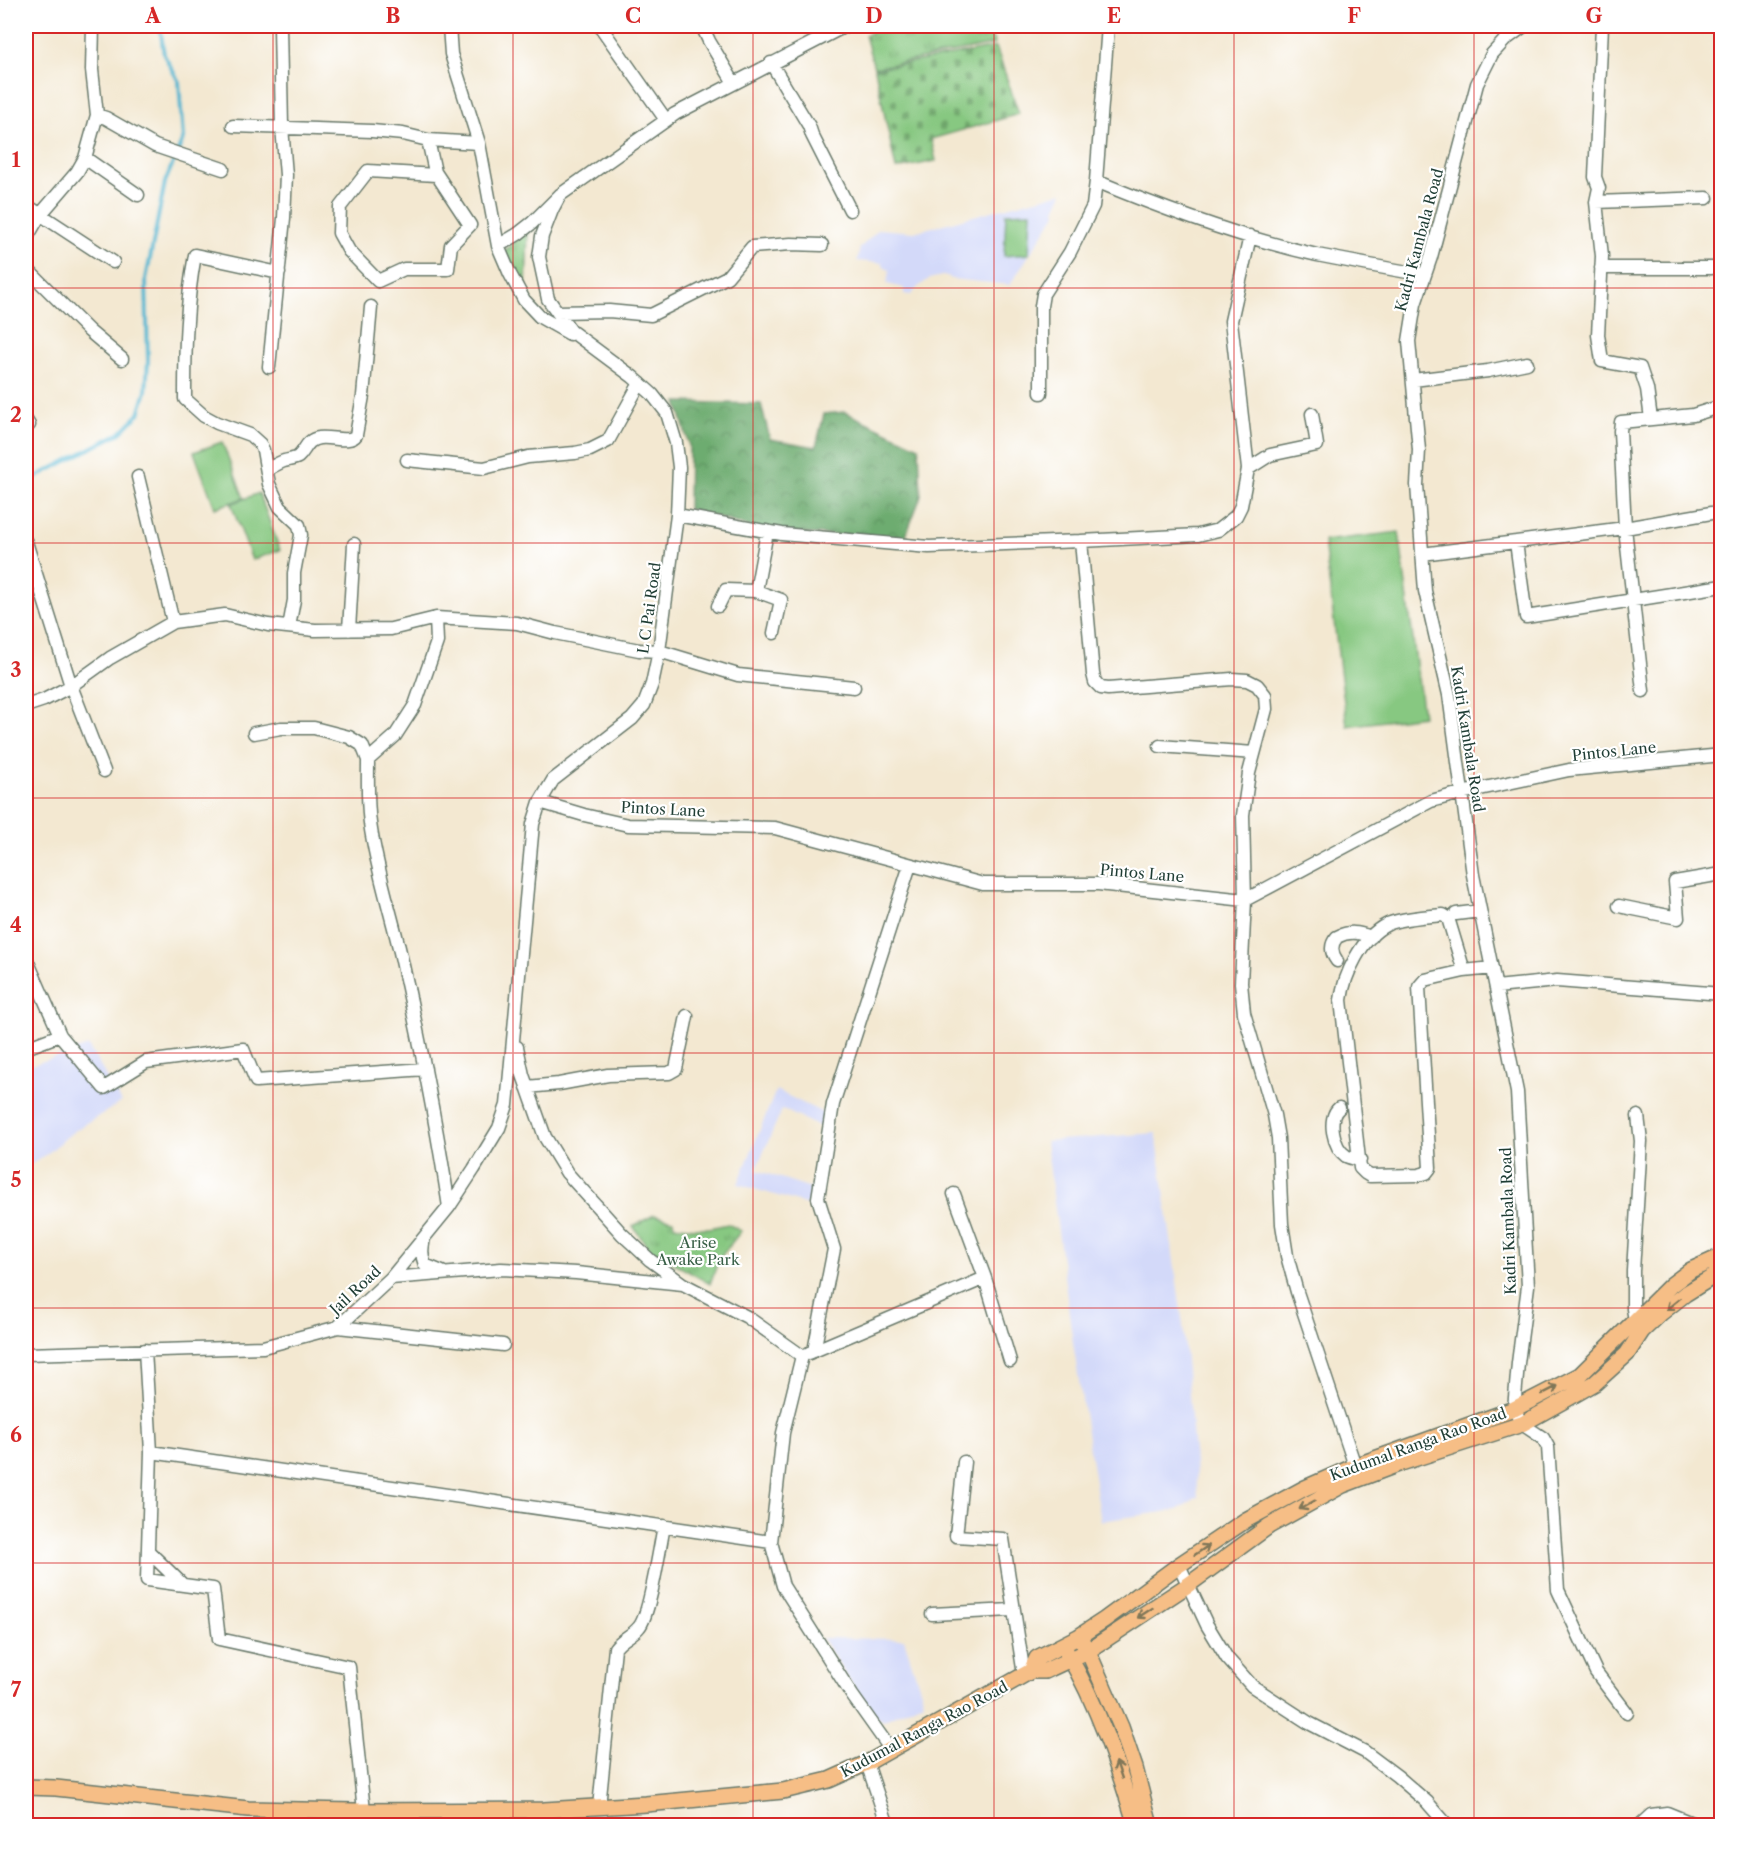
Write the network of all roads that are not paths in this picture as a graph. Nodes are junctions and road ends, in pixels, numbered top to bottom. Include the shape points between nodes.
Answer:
1 (93, 26) edge
2 (280, 26) edge
3 (448, 26) edge
4 (600, 26) edge
5 (702, 26) edge
6 (845, 26) edge
7 (1108, 26) edge
8 (1524, 26) edge
9 (1602, 26) edge
10 (771, 63) junction
11 (734, 82) junction
12 (97, 116) junction
13 (666, 120) junction
14 (233, 126) dead end
15 (282, 127) junction
16 (428, 140) junction
17 (479, 143) junction
18 (85, 158) junction
19 (223, 169) dead end
20 (436, 175) junction
21 (1096, 181) junction
22 (138, 195) dead end
23 (560, 195) junction
24 (1707, 198) dead end
25 (1596, 202) junction
26 (26, 205) edge
27 (850, 210) dead end
28 (40, 215) junction
29 (1250, 237) junction
30 (26, 239) edge
31 (822, 245) dead end
32 (498, 246) junction
33 (113, 262) dead end
34 (26, 268) edge
35 (1601, 268) junction
36 (1712, 268) dead end
37 (279, 273) junction
38 (1425, 275) junction
39 (371, 307) dead end
40 (557, 312) junction
41 (582, 340) junction
42 (122, 359) dead end
43 (1527, 363) dead end
44 (269, 367) dead end
45 (1413, 380) junction
46 (640, 383) junction
47 (1041, 393) dead end
48 (1722, 406) edge
49 (1312, 414) dead end
50 (1651, 419) junction
51 (407, 460) dead end
52 (1248, 469) junction
53 (267, 470) junction
54 (138, 477) dead end
55 (1711, 513) dead end
56 (677, 515) junction
57 (1625, 528) junction
58 (767, 532) junction
59 (1081, 541) junction
60 (26, 542) edge
61 (1516, 542) junction
62 (354, 544) dead end
63 (1422, 554) junction
64 (1722, 586) edge
65 (756, 591) junction
66 (1632, 600) junction
67 (718, 606) dead end
68 (436, 618) junction
69 (172, 622) junction
70 (289, 627) junction
71 (349, 630) junction
72 (774, 633) dead end
73 (659, 651) junction
74 (71, 686) junction
75 (854, 687) dead end
76 (1643, 691) dead end
77 (26, 705) edge
78 (254, 734) dead end
79 (1160, 746) dead end
80 (1254, 753) junction
81 (1722, 755) edge
82 (368, 760) junction
83 (104, 771) dead end
84 (1461, 793) junction
85 (540, 802) junction
86 (910, 865) junction
87 (1722, 874) edge
88 (1245, 900) junction
89 (1619, 906) dead end
90 (1480, 911) junction
91 (1456, 914) dead end
92 (1371, 937) junction
93 (26, 958) edge
94 (1337, 961) dead end
95 (1492, 968) junction
96 (1464, 971) junction
97 (1496, 987) junction
98 (1722, 994) edge
99 (687, 1016) dead end
100 (515, 1034) junction
101 (60, 1035) junction
102 (26, 1048) edge
103 (425, 1068) junction
104 (527, 1087) junction
105 (1339, 1108) dead end
106 (1638, 1116) dead end
107 (1360, 1160) junction
108 (954, 1194) dead end
109 (448, 1207) junction
110 (424, 1237) junction
111 (1722, 1256) edge
112 (1722, 1271) edge
113 (446, 1274) junction
114 (391, 1278) junction
115 (986, 1278) junction
116 (683, 1284) junction
117 (1635, 1320) junction
118 (338, 1327) junction
119 (503, 1345) dead end
120 (145, 1350) junction
121 (808, 1353) junction
122 (26, 1354) edge
123 (1010, 1361) dead end
124 (1514, 1409) junction
125 (1522, 1424) junction
126 (151, 1452) junction
127 (964, 1462) dead end
128 (1355, 1466) junction
129 (664, 1526) junction
130 (771, 1542) junction
131 (148, 1551) junction
132 (1179, 1565) junction
133 (183, 1585) junction
134 (1188, 1585) junction
135 (1012, 1610) junction
136 (932, 1614) dead end
137 (1078, 1636) junction
138 (1062, 1645) junction
139 (1088, 1651) junction
140 (1070, 1659) junction
141 (1031, 1668) junction
142 (1627, 1713) dead end
143 (891, 1750) junction
144 (867, 1763) junction
145 (26, 1787) edge
146 (599, 1807) junction
147 (364, 1811) junction
148 (500, 1815) junction
149 (480, 1826) edge
150 (888, 1826) edge
151 (1136, 1826) edge
152 (1150, 1826) edge
153 (1448, 1826) edge
154 (1639, 1826) edge
155 (1699, 1826) edge

1 - 12 street
2 - 15 street
3 - 17 street via 451,54
4 - 13 street
5 - 11 street
6 - 10 street
7 - 21 street
8 - 38 street, Kadri Kambala Road via 1492,54 1477,84
9 - 25 street
10 - 11 street
10 - 27 street via 809,126
11 - 13 street
12 - 18 street
12 - 19 street via 155,146
13 - 23 street
14 - 15 street
15 - 16 street via 372,131
15 - 37 street via 286,175
16 - 17 street
16 - 20 street
17 - 32 street
18 - 22 street
18 - 28 street
20 - 20 street via 470,225 451,245 448,269 404,269 378,281 349,251 339,233 340,207 368,171
21 - 29 street via 1153,205
21 - 47 street via 1093,206 1043,294
23 - 32 street via 532,223
23 - 40 street, L C Pai Road via 542,236 539,257 548,299
24 - 25 street
25 - 35 street
26 - 28 street
28 - 30 street
28 - 33 street
29 - 38 street
29 - 52 street via 1231,321
31 - 40 street via 752,247 727,277 651,315
32 - 41 street via 524,300 540,317
34 - 42 street
35 - 36 street
35 - 50 street via 1598,335 1602,361 1640,368
37 - 44 street
37 - 53 street via 195,255 185,340 186,399 204,416 250,435 263,450
38 - 45 street, Kadri Kambala Road via 1409,341
39 - 53 street via 356,435 350,440 318,438 307,444 298,457
40 - 41 street, L C Pai Road
41 - 46 street, L C Pai Road
43 - 45 street
45 - 63 street, Kadri Kambala Road
46 - 51 street via 608,441 590,450 528,457 484,468
46 - 56 street, L C Pai Road via 667,413 673,430 679,466
48 - 50 street via 1693,415
49 - 52 street via 1317,445 1270,455
50 - 57 street via 1621,422
52 - 59 street via 1241,506 1236,516 1218,530 1182,537
53 - 70 street via 280,507 298,525 301,535
54 - 69 street
55 - 57 street
56 - 58 street
56 - 73 street, L C Pai Road
57 - 61 street
57 - 66 street
58 - 59 street via 929,547
58 - 65 street
59 - 80 street via 1095,682 1108,689 1247,680 1265,694 1266,708
60 - 74 street
61 - 63 street
61 - 66 street via 1526,617
62 - 71 street
63 - 84 street, Kadri Kambala Road via 1425,591 1449,695
64 - 66 street
65 - 67 street via 726,590
65 - 72 street via 781,600
66 - 76 street
68 - 71 street via 391,629
68 - 73 street via 517,623
68 - 82 street via 437,642 415,705 395,736
69 - 70 street via 225,615
69 - 74 street
70 - 71 street
73 - 75 street via 738,675
73 - 85 street, L C Pai Road via 652,684 638,713 553,780
74 - 77 street
74 - 83 street
78 - 82 street via 281,728 314,728 349,737 362,745
79 - 80 street
80 - 88 street via 1243,814
81 - 84 street, Pintos Lane via 1569,770
82 - 103 street via 372,831
84 - 88 street, Pintos Lane via 1431,801
84 - 90 street, Kadri Kambala Road
85 - 86 street, Pintos Lane via 628,825 775,828
85 - 100 street, L C Pai Road via 533,824
86 - 88 street, Pintos Lane via 983,884 1098,884
86 - 121 street via 833,1104 818,1198 834,1249
87 - 89 street via 1675,882 1678,918
88 - 128 street via 1241,983 1244,1013 1274,1115 1287,1256
90 - 91 street
90 - 95 street, Kadri Kambala Road
92 - 94 street via 1357,932 1337,937 1332,948
92 - 96 street via 1388,923 1443,915 1448,918
92 - 107 street via 1347,974 1341,1000
93 - 101 street
95 - 96 street
95 - 97 street, Kadri Kambala Road
96 - 107 street via 1425,980 1419,987 1430,1168 1419,1175 1370,1176 1360,1168
97 - 98 street via 1557,981
97 - 124 street, Kadri Kambala Road via 1517,1092 1528,1286
99 - 104 street via 679,1060 669,1074 608,1076
100 - 104 street
100 - 109 street, Jail Road via 507,1105 499,1128
101 - 102 street
101 - 103 street via 104,1088 146,1062 243,1049 256,1081
103 - 109 street
104 - 116 street via 545,1137 567,1173 622,1234
105 - 107 street via 1333,1117 1337,1144 1347,1157
106 - 117 street via 1641,1141 1633,1270
108 - 115 street
109 - 110 street, Jail Road
110 - 113 street via 425,1265
110 - 114 street, Jail Road
111 - 117 main road, Kudumal Ranga Rao Road via 1691,1270
112 -> 125 main road, Kudumal Ranga Rao Road via 1661,1314 1642,1331 1627,1354 1595,1383
113 - 114 street
113 - 116 street via 501,1269
114 - 118 street, Jail Road
115 - 121 street
115 - 123 street
116 - 121 street
124 -> 117 main road, Kudumal Ranga Rao Road via 1580,1375
118 - 119 street
118 - 120 street, Jail Road via 263,1347
120 - 122 street, Jail Road
120 - 126 street
121 - 130 street via 783,1433
124 - 125 street
124 - 128 main road, Kudumal Ranga Rao Road
125 -> 134 main road, Kudumal Ranga Rao Road via 1343,1485 1269,1526
125 - 142 street via 1543,1438 1548,1448 1558,1590 1596,1672
126 - 129 street
126 - 131 street
127 - 135 street via 956,1536 1003,1539
132 -> 128 main road, Kudumal Ranga Rao Road via 1256,1515
129 - 130 street
129 - 146 street via 641,1625 615,1648
130 - 143 street via 783,1586
131 - 133 street
131 - 133 street via 147,1580
132 - 134 street
132 - 137 main road, Kudumal Ranga Rao Road
133 - 147 street via 213,1589 219,1639 349,1667
134 -> 139 main road, Kudumal Ranga Rao Road
134 - 153 street via 1227,1658 1252,1686 1309,1723 1365,1752 1427,1802
135 - 136 street
135 - 141 street
137 - 138 main road, Kudumal Ranga Rao Road
137 - 139 main road
138 - 140 main road
138 - 141 main road, Kudumal Ranga Rao Road
139 - 140 main road, Kudumal Ranga Rao Road
139 - 152 main road via 1135,1768
140 - 141 main road, Kudumal Ranga Rao Road via 1046,1671
151 -> 140 main road via 1093,1700
141 - 143 main road, Kudumal Ranga Rao Road
143 - 144 main road, Kudumal Ranga Rao Road
144 - 146 main road, Kudumal Ranga Rao Road via 829,1780 783,1791
144 - 150 street
145 - 147 main road, Kudumal Ranga Rao Road via 248,1809
146 - 148 main road, Kudumal Ranga Rao Road
147 - 148 main road, Kudumal Ranga Rao Road
148 - 149 street
154 - 155 street via 1651,1815 1667,1813

